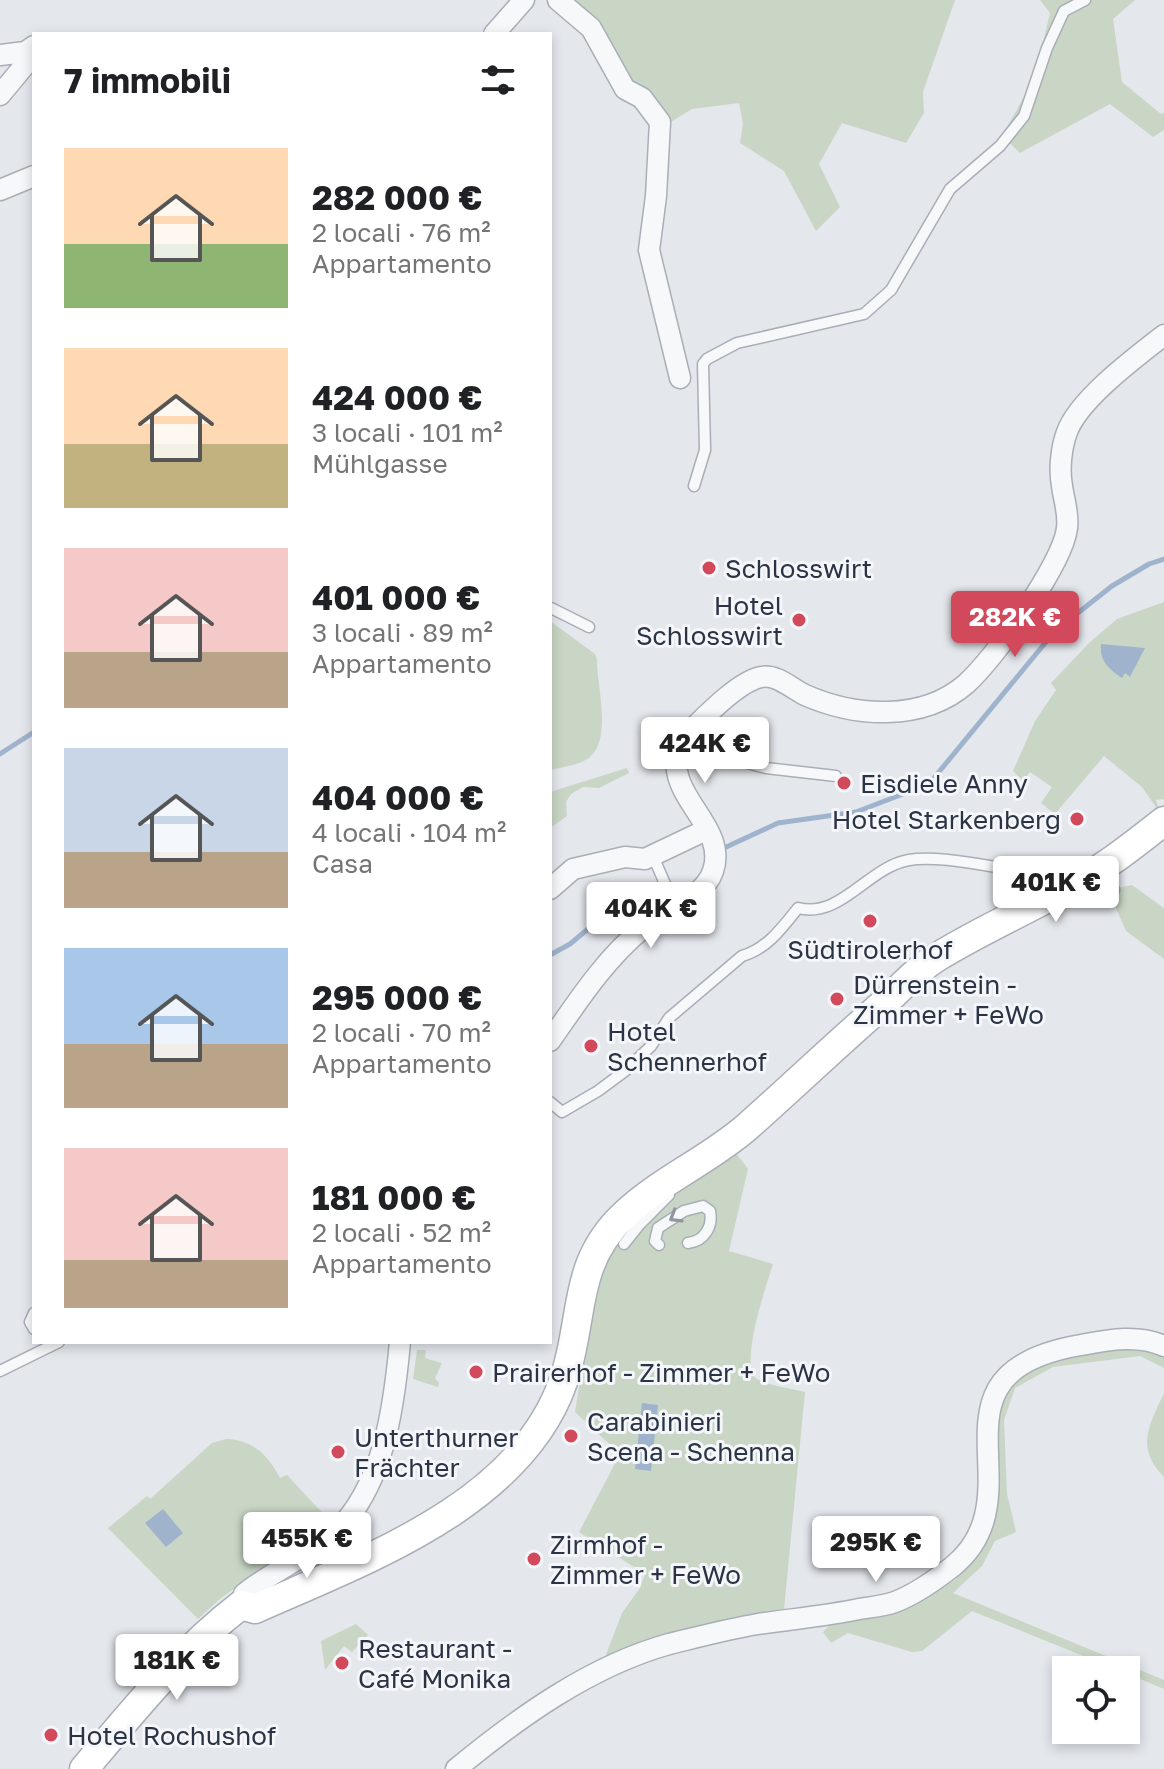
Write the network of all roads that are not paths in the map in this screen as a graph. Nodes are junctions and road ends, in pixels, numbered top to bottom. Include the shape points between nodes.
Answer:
1 (524, 0) edge
2 (558, 0) edge
3 (1085, 0) edge
4 (496, 32) edge
5 (32, 47) edge
6 (0, 55) edge
7 (32, 56) edge
8 (0, 95) edge
9 (32, 177) edge
10 (0, 190) edge
11 (1164, 335) edge
12 (680, 378) dead end
13 (694, 486) dead end
14 (552, 608) edge
15 (589, 627) dead end
16 (685, 736) junction
17 (836, 776) dead end
18 (1164, 821) edge
19 (709, 837) junction
20 (649, 857) junction
21 (1105, 865) junction
22 (1008, 869) dead end
23 (552, 887) edge
24 (1106, 896) dead end
25 (675, 907) junction
26 (552, 1038) edge
27 (552, 1104) edge
28 (677, 1188) dead end
29 (688, 1243) dead end
30 (624, 1244) dead end
31 (659, 1245) dead end
32 (400, 1344) edge
33 (43, 1345) edge
34 (1164, 1346) edge
35 (0, 1371) edge
36 (241, 1605) junction
37 (84, 1769) edge
38 (456, 1769) edge

1 - 4 street
2 - 12 street via 591,28 625,89 642,98 660,122 649,250
3 - 13 lane via 1064,11 1024,116 1000,146 950,189 891,290 864,314 737,343 707,359 705,450
5 - 6 street
7 - 8 street
9 - 10 street
11 - 16 street via 1075,415 1062,453 1061,484 1068,512 1062,547 1015,624 965,684 918,709 878,712 823,702 766,676 742,687
14 - 15 lane
16 - 17 lane via 715,754 766,768
16 - 19 street via 676,776
18 - 21 street
19 - 20 street
19 - 25 street via 715,863 710,877
20 - 23 street via 573,869
20 - 25 lane
21 - 24 lane via 1114,890
21 - 36 street via 927,965 745,1129 623,1216 600,1244 585,1277 571,1357 555,1403 503,1474 459,1508 370,1556 255,1609
22 - 27 lane via 908,860 823,909 798,908 765,945 742,956 669,1018 651,1046 625,1071 562,1112
25 - 26 street via 627,941
28 - 30 lane
29 -> 31 lane via 703,1237 712,1220 703,1206 658,1228
32 - 36 street via 390,1426 359,1499 334,1533 244,1594
33 - 35 lane
34 - 38 street via 1144,1339 1088,1344 1037,1355 1014,1367 998,1386 989,1413 982,1529 970,1551 926,1587 894,1603 756,1625 644,1653 555,1696
36 - 37 street via 168,1673

